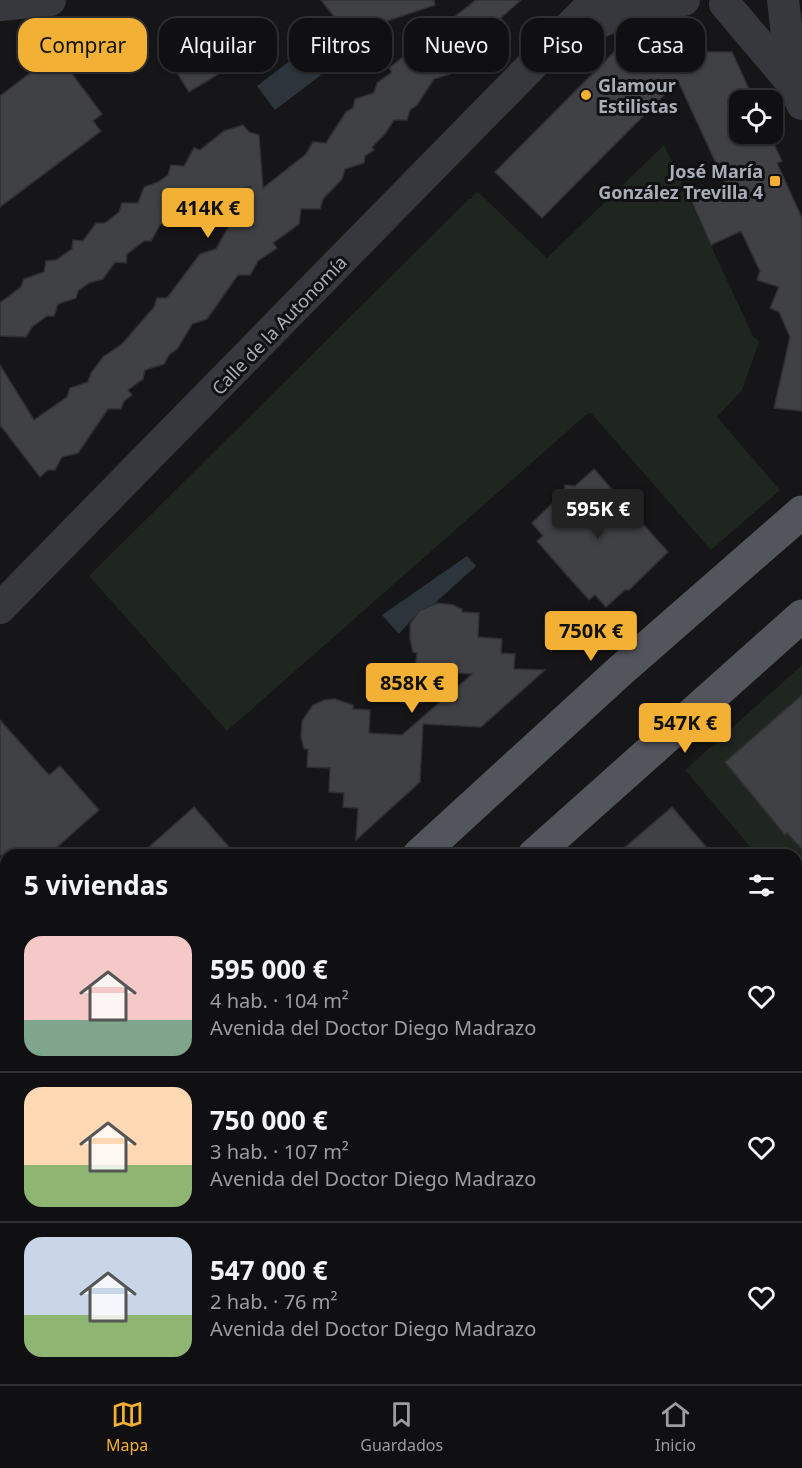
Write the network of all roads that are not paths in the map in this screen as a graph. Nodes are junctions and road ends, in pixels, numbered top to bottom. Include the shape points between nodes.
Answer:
1 (50, 0) edge
2 (596, 0) edge
3 (684, 0) edge
4 (691, 0) edge
5 (783, 0) edge
6 (730, 2) edge
7 (0, 4) edge
8 (578, 18) edge
9 (604, 20) edge
10 (526, 72) edge
11 (797, 94) edge
12 (802, 512) edge
13 (0, 608) edge
14 (802, 616) edge
15 (426, 849) edge
16 (541, 849) edge

1 - 7 street
2 - 8 street, Calle de la Autonomía
3 - 9 street, Calle de la Autonomía
4 - 6 street
5 - 11 street
6 - 11 street
10 - 13 street, Calle de la Autonomía
12 - 15 main road
14 - 16 main road

